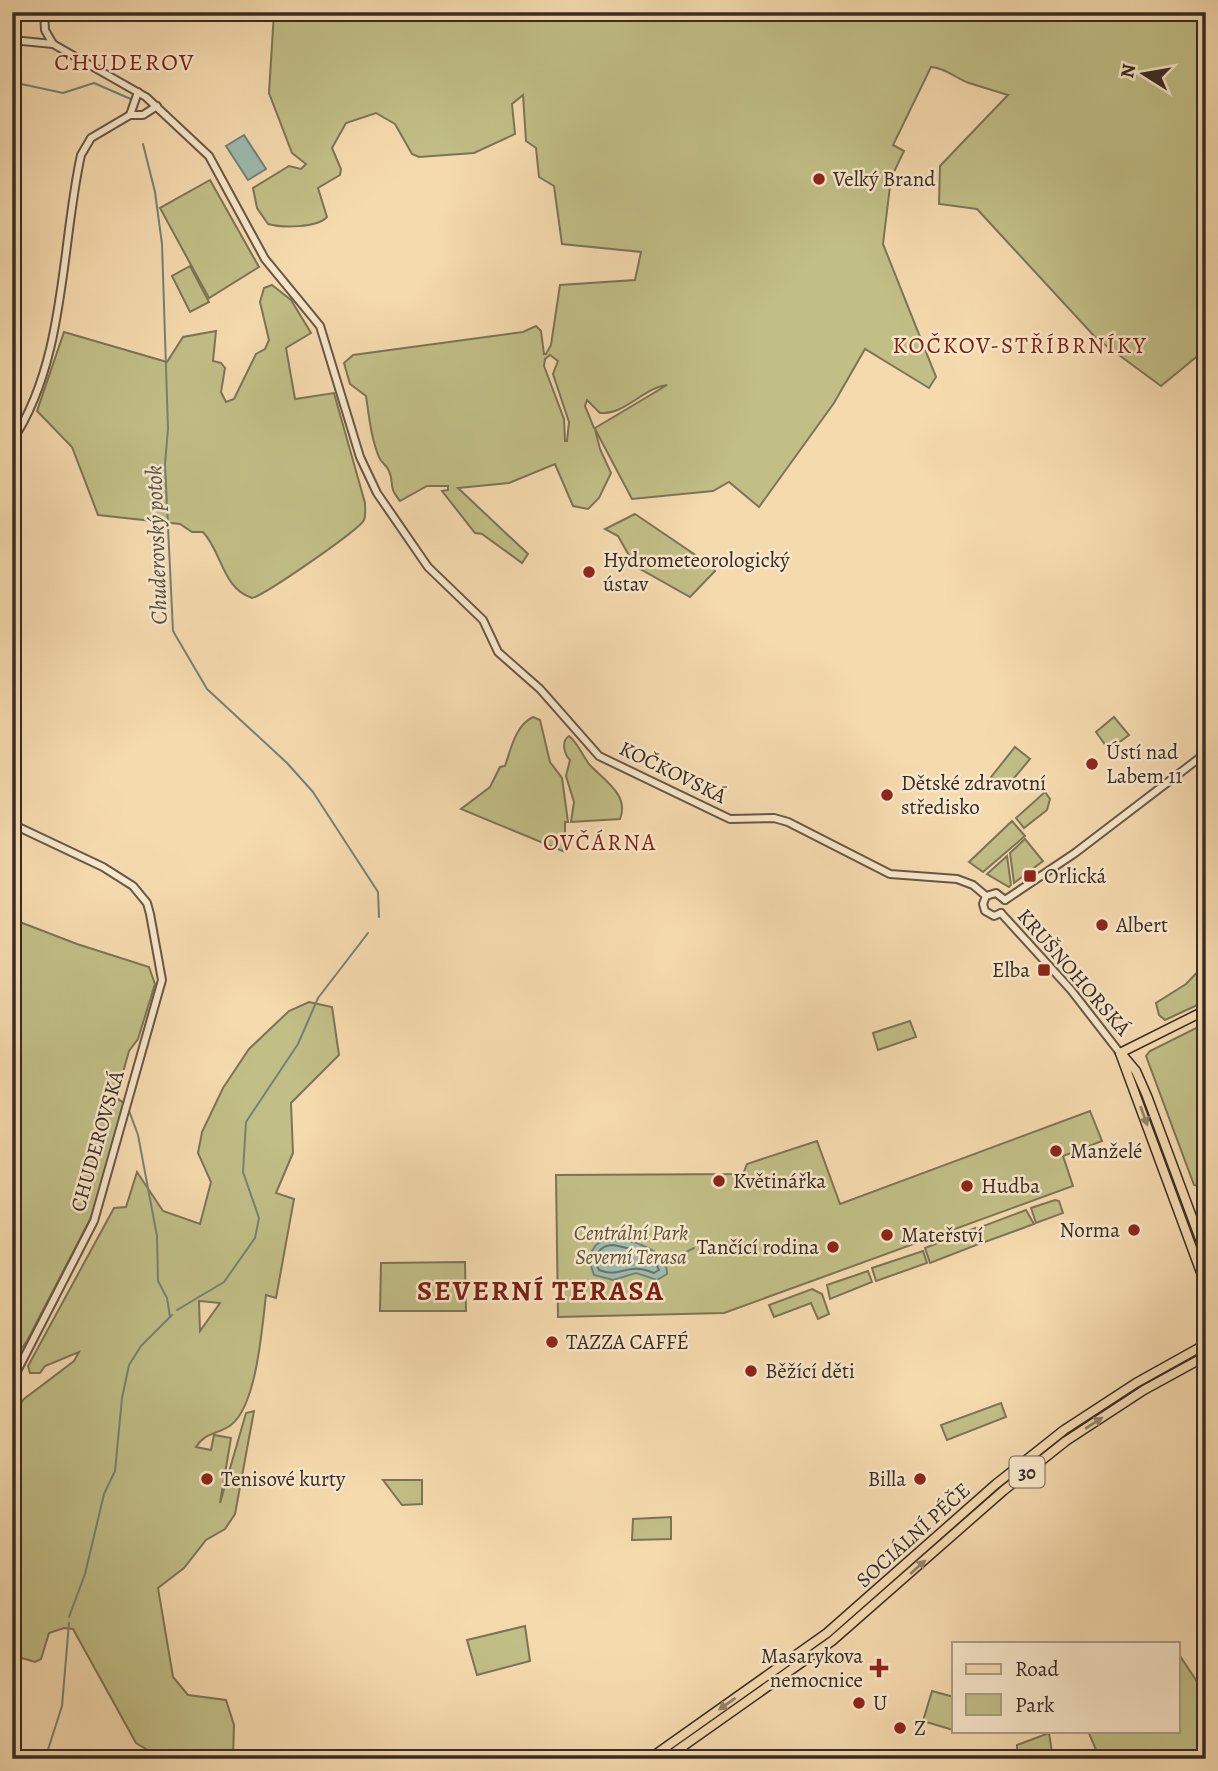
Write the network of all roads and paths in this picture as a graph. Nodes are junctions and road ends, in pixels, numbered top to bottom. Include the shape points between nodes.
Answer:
1 (44, 12) edge
2 (12, 40) edge
3 (25, 43) junction
4 (52, 44) junction
5 (12, 48) edge
6 (137, 95) junction
7 (157, 106) junction
8 (136, 115) junction
9 (12, 441) edge
10 (1206, 753) edge
11 (12, 824) edge
12 (986, 896) junction
13 (1005, 900) junction
14 (1001, 913) junction
15 (1206, 1010) edge
16 (1120, 1052) junction
17 (1206, 1255) edge
18 (1206, 1286) edge
19 (1206, 1344) edge
20 (1206, 1356) edge
21 (12, 1381) edge
22 (649, 1759) edge
23 (665, 1759) edge

1 - 4 street
2 - 3 street
3 - 4 street
3 - 5 street
4 - 6 street, KOČKOVSKÁ
6 - 7 street, KOČKOVSKÁ
6 - 8 street
7 - 8 street
7 - 12 street, KOČKOVSKÁ via 209,156 248,234 320,326 360,457 395,520 428,567 483,620 498,652 540,689 599,756 730,819 788,821 890,874 957,879
8 - 9 street via 91,138 80,155 46,360 29,411
10 - 13 street
11 - 21 street, CHUDEROVSKÁ via 133,886 147,903 162,980 94,1221
12 - 13 street via 996,893
12 - 14 street via 985,911 994,916
13 - 14 street
14 - 16 street, KRUŠNOHORSKÁ
15 - 16 main road
16 - 17 main road, KRUŠNOHORSKÁ via 1136,1071 1147,1096
16 -> 18 main road, KRUŠNOHORSKÁ
19 -> 22 main road, SOCIÁLNÍ PÉČE / 30 via 1064,1430 827,1633
23 -> 20 main road, SOCIÁLNÍ PÉČE / 30 via 832,1642 1066,1441

